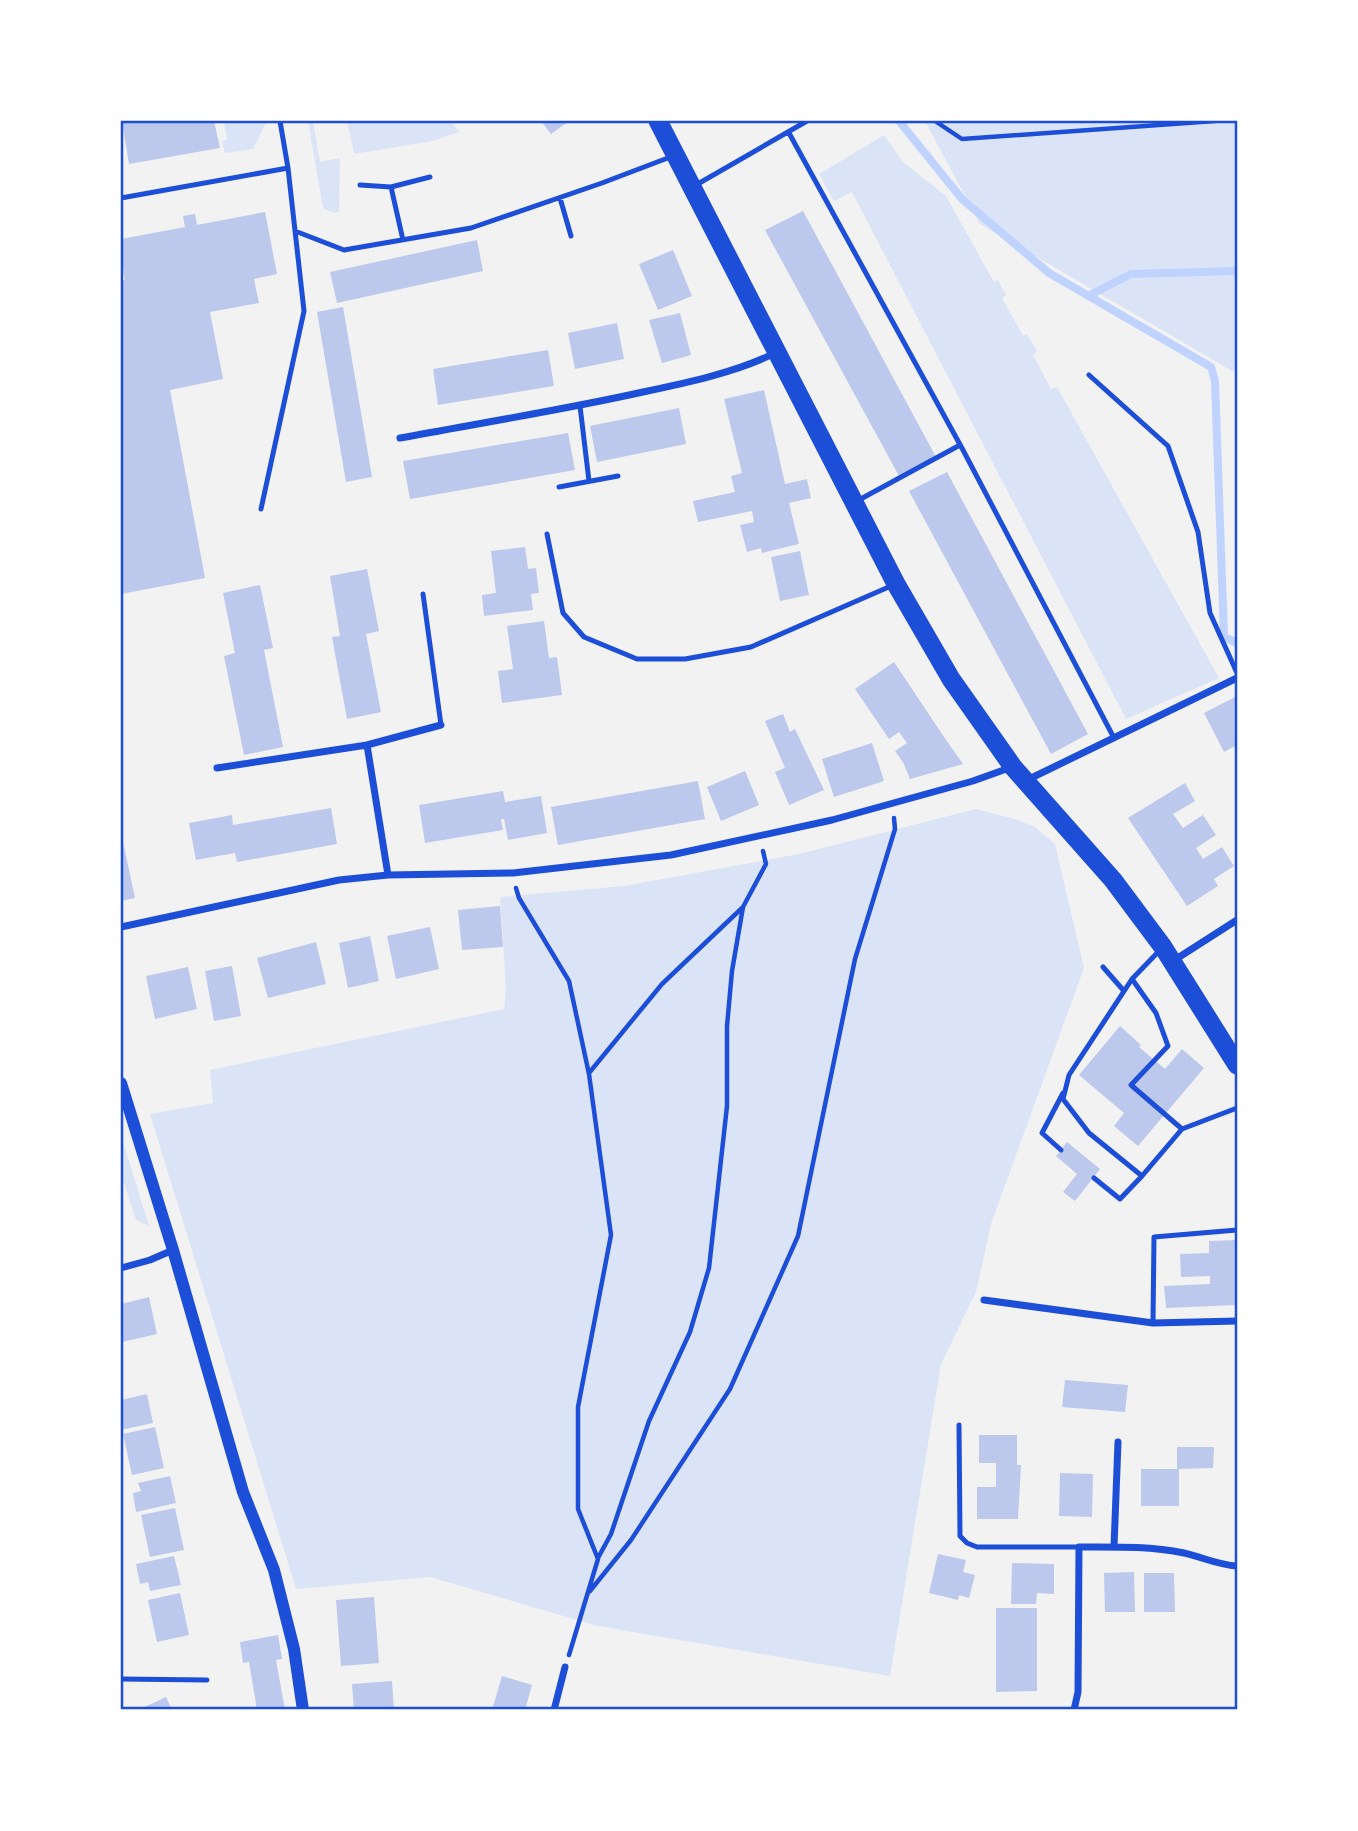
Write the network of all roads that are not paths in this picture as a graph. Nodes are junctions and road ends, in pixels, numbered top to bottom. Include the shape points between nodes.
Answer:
1 (280, 121) edge
2 (658, 121) edge
3 (807, 121) edge
4 (789, 133) junction
5 (677, 155) junction
6 (288, 168) junction
7 (430, 177) dead end
8 (360, 185) dead end
9 (391, 187) junction
10 (693, 187) junction
11 (121, 198) edge
12 (560, 198) junction
13 (295, 231) junction
14 (571, 236) dead end
15 (403, 240) junction
16 (777, 352) junction
17 (1089, 375) dead end
18 (580, 406) junction
19 (400, 438) dead end
20 (960, 445) junction
21 (618, 476) dead end
22 (589, 481) junction
23 (559, 487) dead end
24 (854, 502) junction
25 (261, 509) dead end
26 (547, 534) dead end
27 (896, 584) junction
28 (423, 594) dead end
29 (1237, 676) edge
30 (441, 725) joint
31 (1114, 738) junction
32 (367, 744) junction
33 (217, 768) dead end
34 (1019, 774) junction
35 (388, 875) junction
36 (1237, 920) edge
37 (121, 927) edge
38 (1167, 954) junction
39 (1102, 967) dead end
40 (1132, 979) junction
41 (1124, 991) junction
42 (1237, 1065) edge
43 (121, 1083) edge
44 (1067, 1084) junction
45 (1237, 1108) edge
46 (1182, 1129) junction
47 (1061, 1150) dead end
48 (1142, 1176) junction
49 (1094, 1178) dead end
50 (1237, 1230) edge
51 (173, 1250) junction
52 (121, 1268) edge
53 (984, 1300) dead end
54 (1237, 1321) edge
55 (1153, 1323) junction
56 (959, 1425) dead end
57 (1118, 1442) dead end
58 (1079, 1547) junction
59 (1114, 1547) junction
60 (1237, 1566) edge
61 (565, 1667) road end
62 (121, 1679) edge
63 (206, 1680) dead end
64 (303, 1710) edge
65 (554, 1710) edge
66 (1074, 1710) edge

1 - 6 lane
2 - 5 highway
3 - 4 lane
4 - 10 lane
4 - 20 lane
5 - 10 highway
5 - 12 lane
6 - 11 lane
6 - 13 lane
7 - 9 lane
8 - 9 lane
9 - 15 lane
10 - 16 highway
12 - 14 lane
12 - 15 lane via 471,228
13 - 15 lane via 344,250
13 - 25 lane via 304,311
16 - 18 street via 678,384
16 - 24 highway
17 - 29 lane via 1168,446 1198,532 1210,613
18 - 19 street
18 - 22 lane
20 - 24 lane
20 - 31 lane
21 - 22 lane
22 - 23 lane
24 - 27 highway
26 - 27 lane via 563,613 584,637 637,659 685,659 751,648
27 - 34 highway via 951,679
28 - 30 lane
29 - 31 street
30 - 32 street
31 - 34 street
32 - 33 street
32 - 35 street
34 - 35 street via 973,781 671,855 513,873
34 - 38 highway via 1113,880
35 - 37 street via 339,880
36 - 38 street
38 - 40 lane
38 - 42 highway
39 - 41 lane
40 - 41 lane
40 - 46 lane via 1156,1013 1168,1046 1131,1085
41 - 44 lane
43 - 51 street
44 - 47 lane via 1042,1133
44 - 48 lane via 1063,1099 1089,1133
45 - 46 lane
46 - 48 lane
48 - 49 lane via 1121,1199
50 - 55 lane via 1154,1237
51 - 52 street
51 - 64 street via 243,1492 274,1570 294,1649
53 - 55 street
54 - 55 street
56 - 58 lane via 960,1536 977,1547
57 - 59 street
58 - 59 street
58 - 66 street
59 - 60 street via 1186,1554
61 - 65 street
62 - 63 lane

